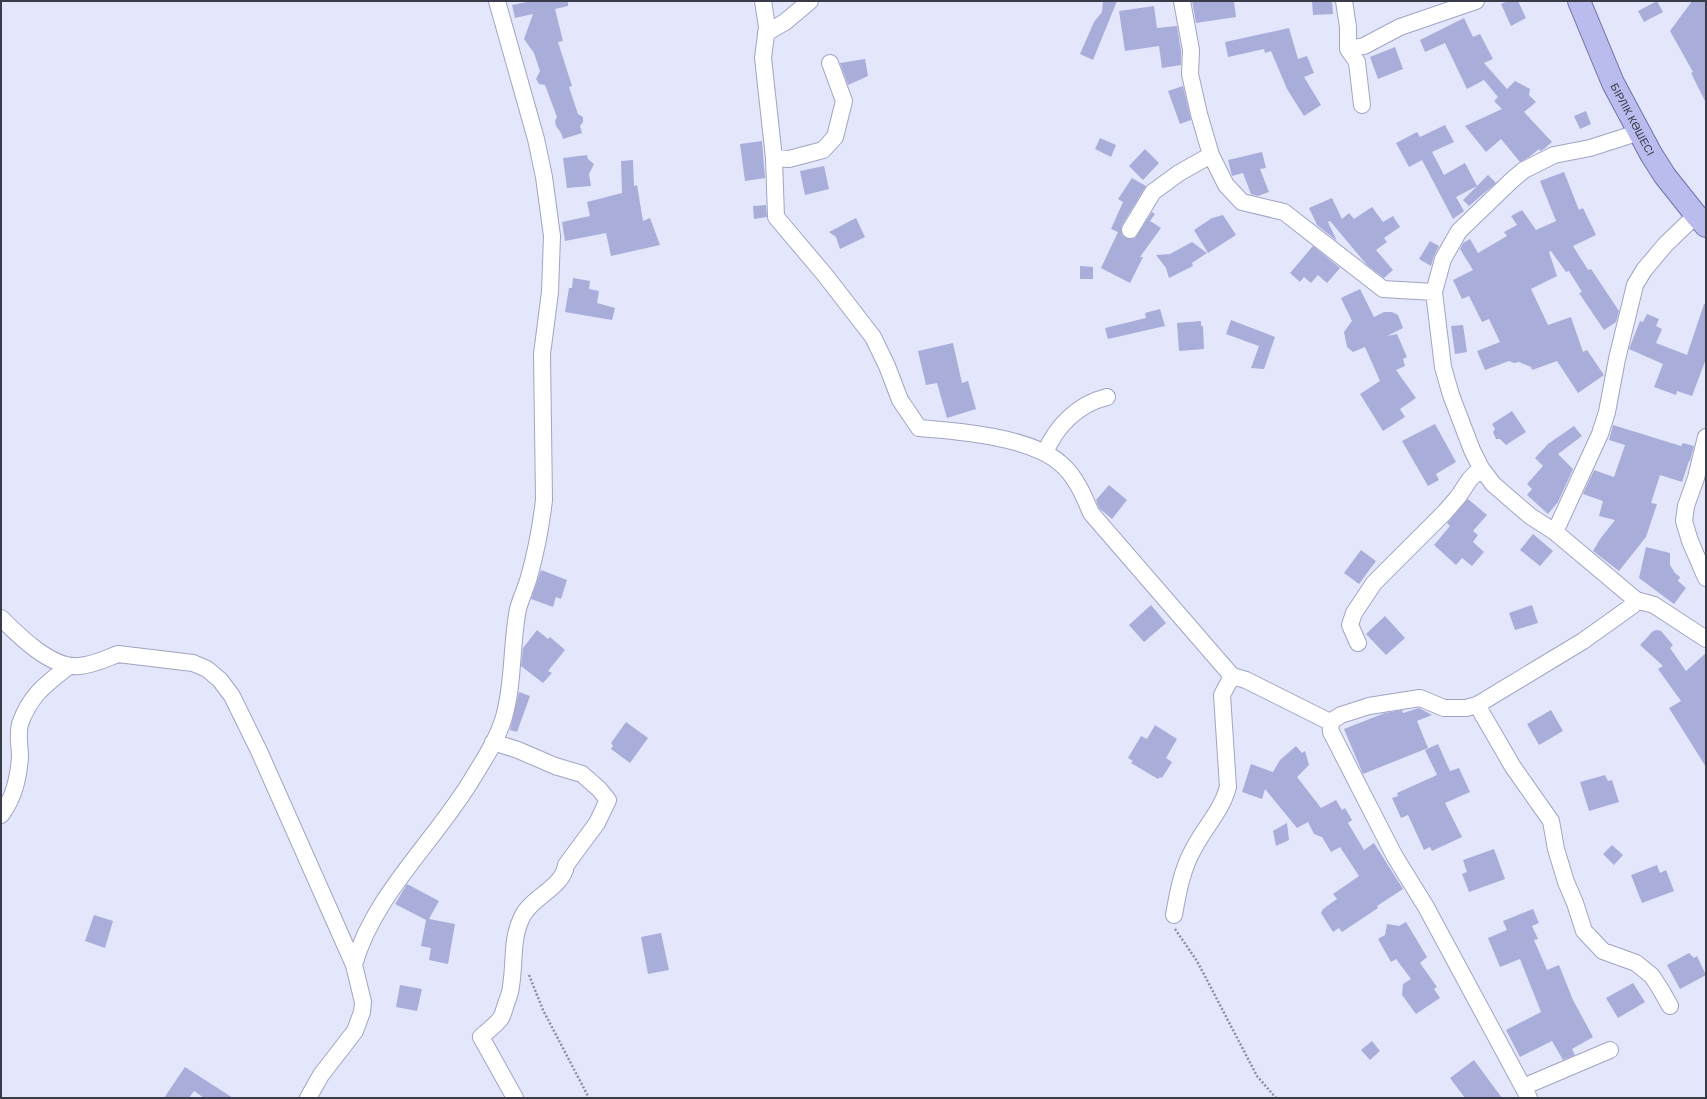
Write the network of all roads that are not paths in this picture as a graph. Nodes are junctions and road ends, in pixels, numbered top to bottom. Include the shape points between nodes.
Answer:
1 (496, 1) edge
2 (763, 1) edge
3 (810, 1) edge
4 (1182, 1) edge
5 (1344, 1) edge
6 (1476, 1) edge
7 (1579, 1) edge
8 (766, 33) junction
9 (1348, 49) junction
10 (830, 63) dead end
11 (1362, 106) dead end
12 (1640, 132) junction
13 (1211, 155) junction
14 (774, 158) junction
15 (1701, 220) edge
16 (1130, 230) dead end
17 (1434, 292) junction
18 (1107, 397) dead end
19 (1706, 437) edge
20 (1045, 453) junction
21 (1481, 468) junction
22 (1555, 532) junction
23 (1706, 578) edge
24 (1636, 600) junction
25 (1, 618) edge
26 (1706, 639) edge
27 (1358, 643) dead end
28 (69, 666) junction
29 (1232, 676) junction
30 (1477, 706) junction
31 (1330, 722) junction
32 (493, 742) junction
33 (1, 815) edge
34 (1174, 915) road end
35 (354, 965) junction
36 (1670, 1006) dead end
37 (1610, 1050) dead end
38 (1526, 1092) edge
39 (308, 1098) edge
40 (515, 1098) edge

1 - 32 street via 536,139 544,177 552,243 550,292 542,354 543,508 529,576 519,607 505,712
2 - 8 street
3 - 8 street via 785,22
4 - 13 street via 1191,50 1190,74
5 - 9 street
6 - 9 street via 1400,27 1364,46
7 - 12 main road, БІРЛІК КӨШЕСІ via 1613,83
8 - 14 street via 763,58
9 - 11 street via 1356,62
10 - 14 street via 844,101 836,137 823,150 789,159
12 - 15 main road, БІРЛІК КӨШЕСІ via 1665,176
12 - 17 street via 1590,148 1554,155 1524,170 1459,231 1443,259
13 - 16 street via 1179,173 1153,192
13 - 17 street via 1226,185 1242,202 1284,212 1383,289
14 - 20 street via 776,217 873,337 900,400 919,428 966,432
15 - 22 street via 1665,245 1635,285 1600,434
17 - 21 street via 1443,367 1450,395
18 - 20 street via 1094,400 1076,411 1050,440
19 - 23 street via 1684,521
20 - 29 street via 1061,464 1084,496 1091,513
21 - 22 street via 1493,484 1530,516
21 - 27 street via 1445,512 1374,583 1354,613 1350,625
22 - 24 street
24 - 26 street via 1654,605
24 - 30 street via 1632,606 1583,641
25 - 28 street via 22,639 46,657
28 - 33 street via 42,687 28,706 18,737 20,757 16,787
28 - 35 street via 79,666 118,654 193,663 207,669 220,680 232,696 259,751
29 - 31 street via 1246,680
29 - 34 street via 1222,695 1228,787 1225,799 1194,848 1184,870
30 - 31 street via 1444,708 1420,698 1369,706 1341,715
30 - 36 street via 1513,767 1551,821 1556,849 1584,931 1603,951 1636,963 1652,976
31 - 38 street via 1331,732 1394,855 1426,907
32 - 35 street via 444,821 380,908 358,949
32 - 40 street via 582,774 600,789 608,800 597,823 566,865 565,872 548,892 531,903 522,917 515,939 511,987 501,1018 481,1037
35 - 39 street via 363,1002 362,1012 355,1031 321,1075
37 - 38 street

